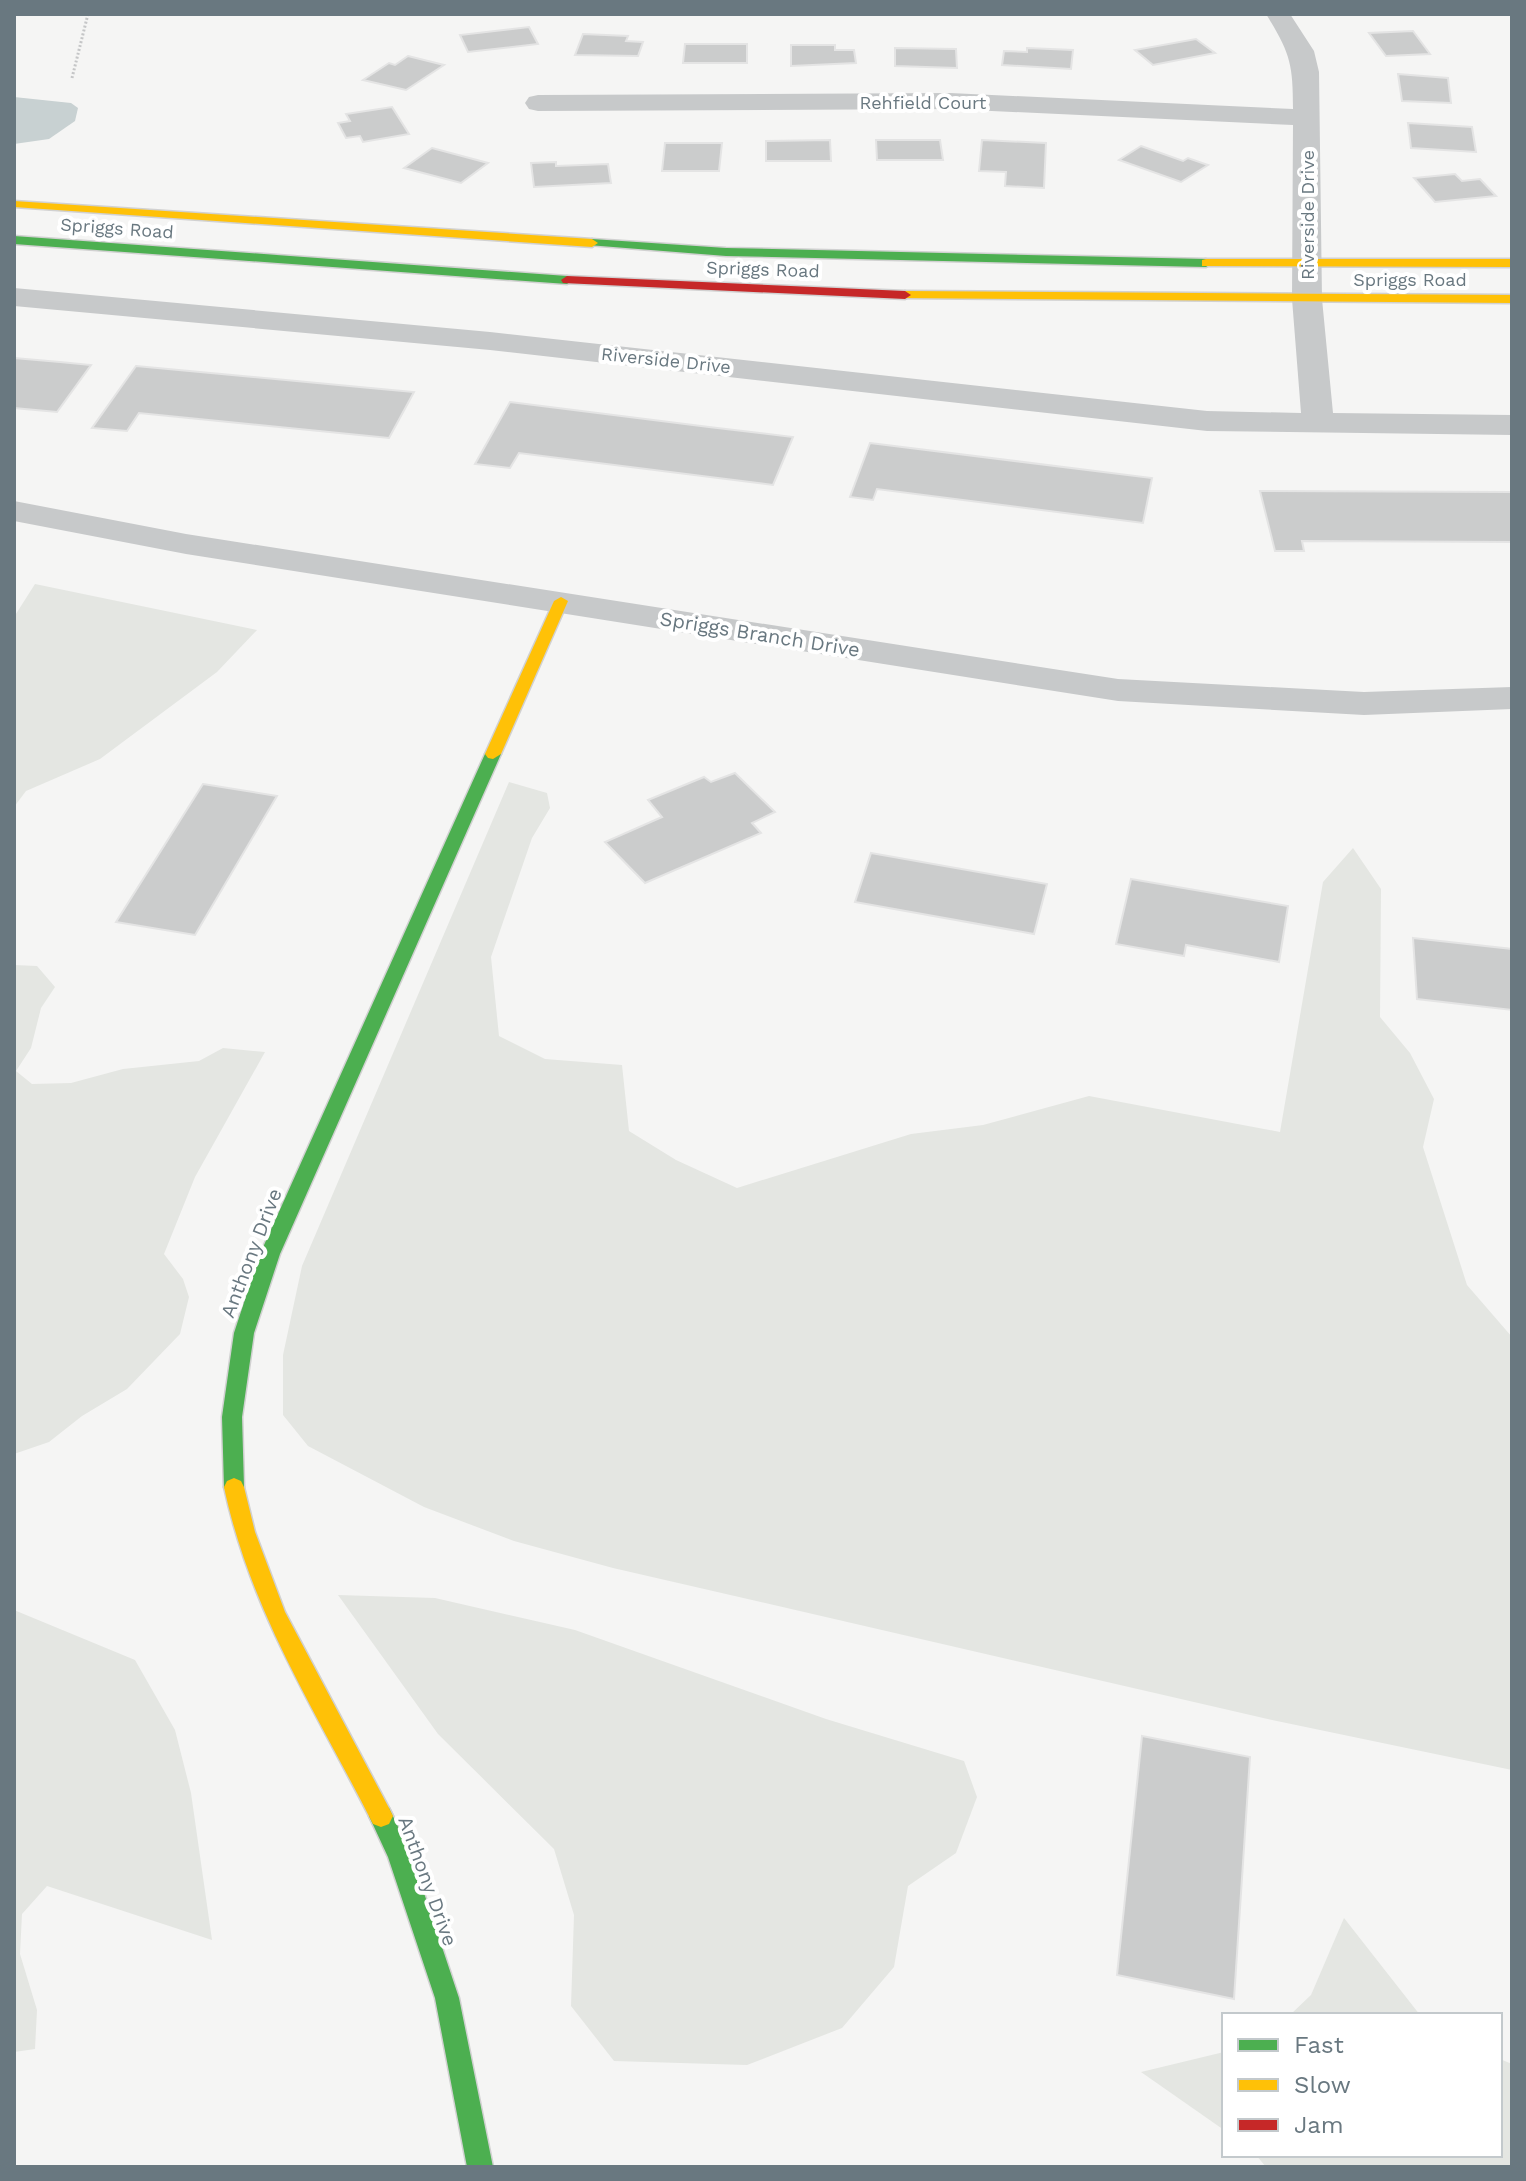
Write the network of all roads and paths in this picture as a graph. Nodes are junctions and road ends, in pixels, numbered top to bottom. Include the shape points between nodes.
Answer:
1 (88, 14) edge
2 (1278, 14) edge
3 (72, 78) dead end
4 (538, 103) dead end
5 (1307, 118) junction
6 (14, 204) edge
7 (14, 240) edge
8 (1306, 262) junction
9 (1512, 263) edge
10 (14, 297) edge
11 (1307, 299) junction
12 (1512, 299) edge
13 (1318, 423) junction
14 (1512, 425) edge
15 (14, 511) edge
16 (561, 601) junction
17 (1512, 698) edge
18 (480, 2167) edge

1 - 3 path
2 - 5 street, Riverside Drive via 1301,51
4 - 5 street, Rehfield Court via 950,101
5 - 8 street, Riverside Drive
6 - 8 main road, Spriggs Road via 726,252
7 - 11 main road, Spriggs Road via 744,289
8 - 9 main road, Spriggs Road
8 - 11 street, Riverside Drive
10 - 13 street, Riverside Drive via 490,341 1207,421
11 - 12 main road, Spriggs Road
11 - 13 street, Riverside Drive
13 - 14 street, Riverside Drive
15 - 16 street, Spriggs Branch Drive via 186,544
16 - 17 street, Spriggs Branch Drive via 1118,690 1369,704
16 - 18 main road, Anthony Drive via 270,1254 244,1333 232,1417 234,1489 248,1548 290,1650 351,1752 399,1854 447,1998

